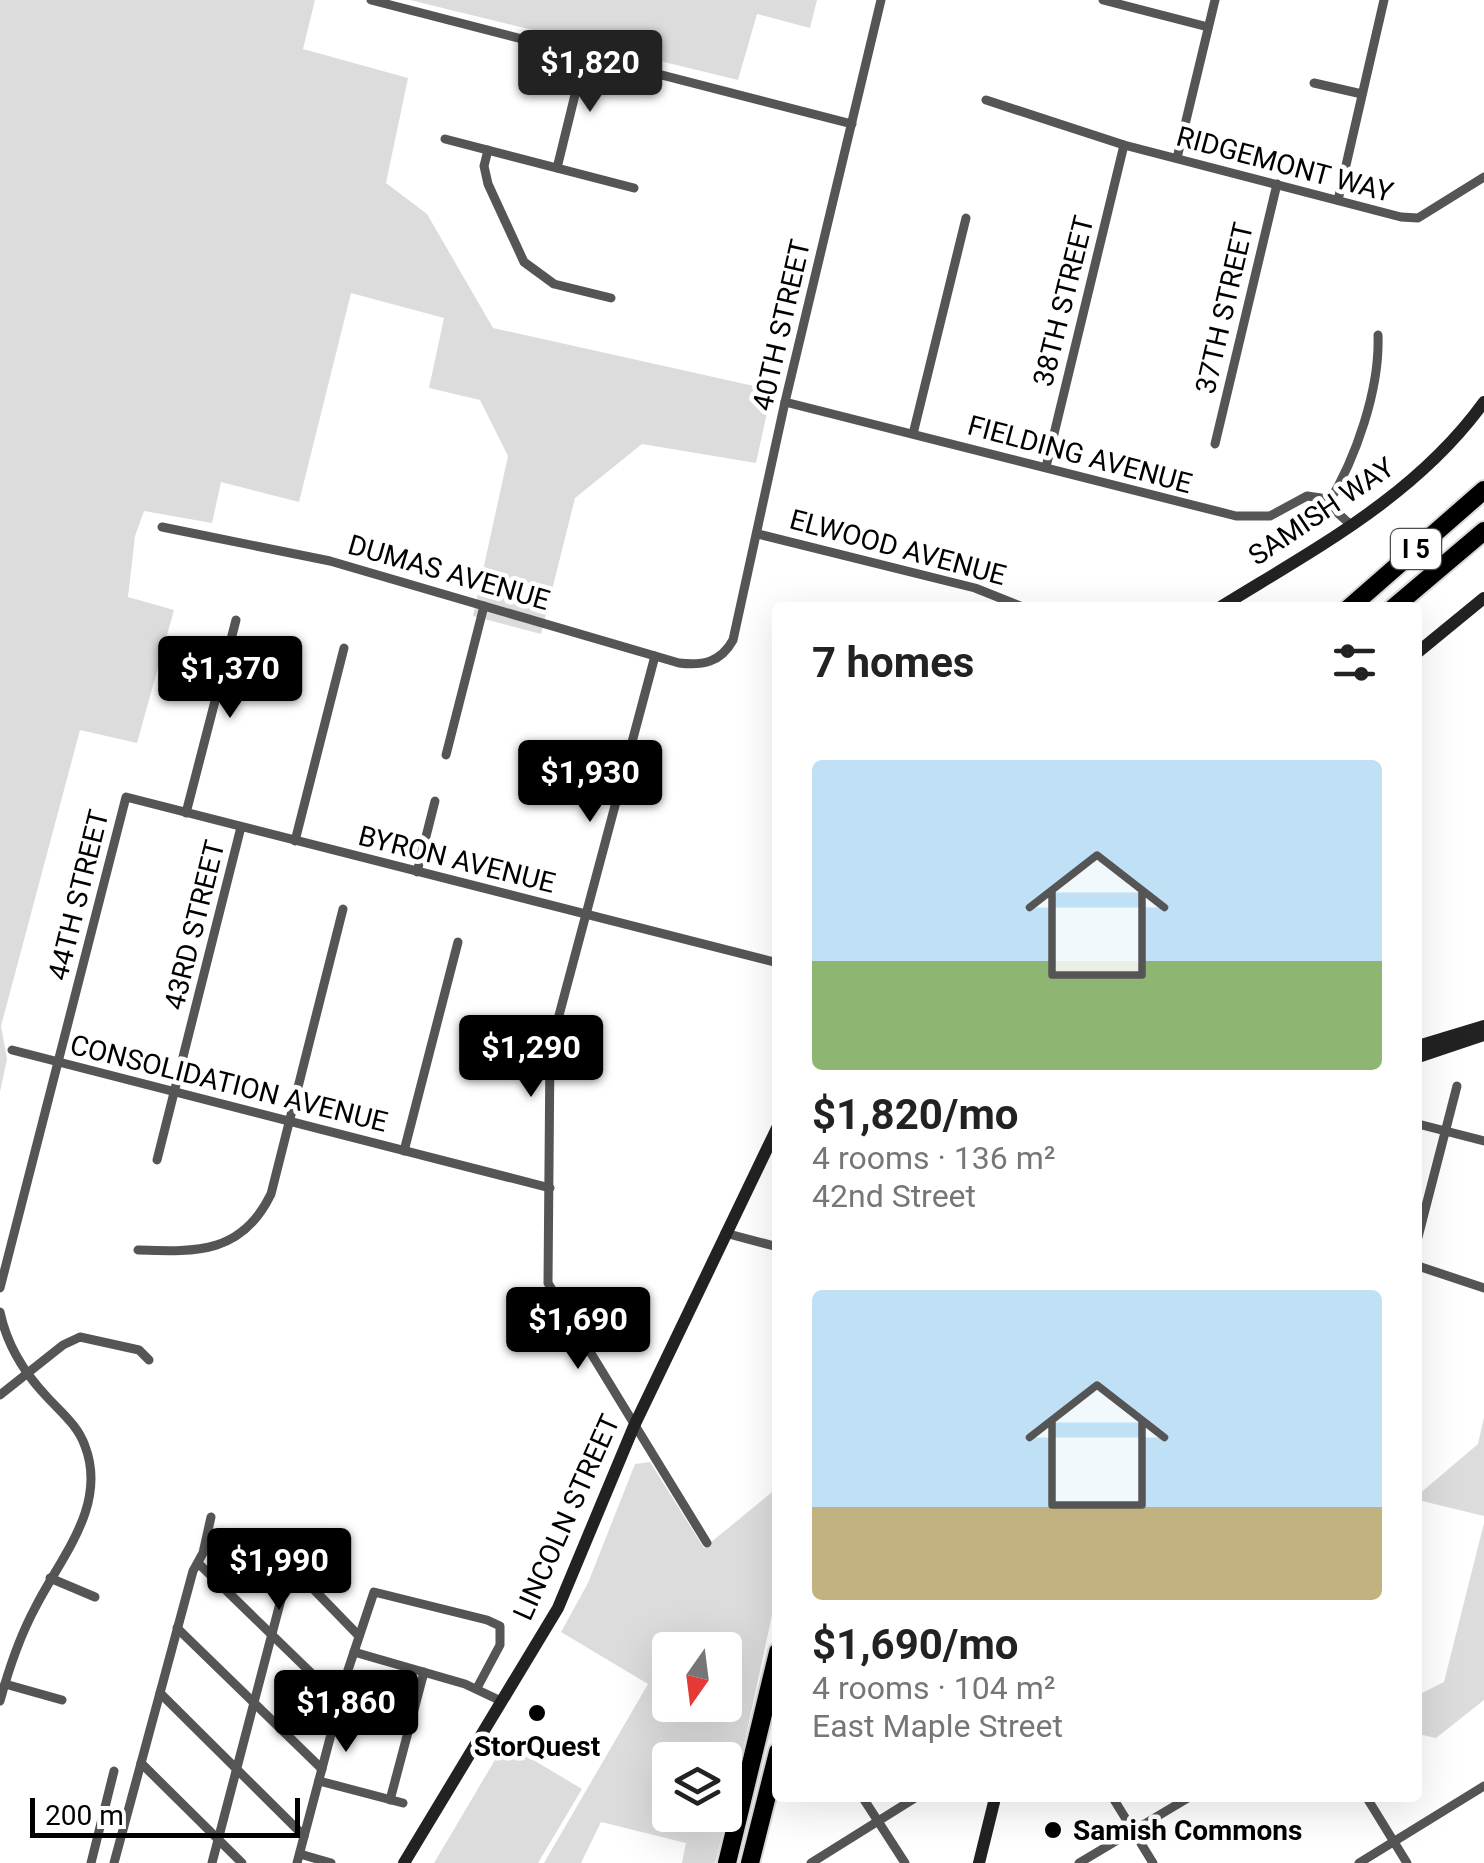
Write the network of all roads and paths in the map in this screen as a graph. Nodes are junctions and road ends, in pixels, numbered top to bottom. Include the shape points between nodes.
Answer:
1 (371, 0) edge
2 (881, 0) edge
3 (1103, 0) edge
4 (1215, 0) edge
5 (1384, 0) edge
6 (1208, 26) junction
7 (585, 54) junction
8 (1314, 83) dead end
9 (1362, 94) junction
10 (986, 100) dead end
11 (852, 124) junction
12 (445, 139) dead end
13 (1124, 145) junction
14 (488, 150) junction
15 (1177, 158) junction
16 (556, 168) junction
17 (1484, 177) edge
18 (1276, 184) junction
19 (634, 188) dead end
20 (1338, 200) junction
21 (966, 218) dead end
22 (611, 298) dead end
23 (1378, 335) dead end
24 (785, 402) junction
25 (1484, 402) edge
26 (913, 434) junction
27 (1215, 444) dead end
28 (1046, 467) junction
29 (1484, 490) edge
30 (1328, 504) junction
31 (1351, 526) junction
32 (162, 527) dead end
33 (1484, 531) edge
34 (758, 534) junction
35 (1482, 601) edge
36 (1010, 602) edge
37 (1229, 602) edge
38 (1356, 602) edge
39 (1401, 602) edge
40 (484, 606) junction
41 (236, 620) dead end
42 (344, 648) dead end
43 (1422, 649) edge
44 (655, 656) junction
45 (720, 658) joint
46 (446, 754) dead end
47 (126, 798) joint
48 (434, 801) dead end
49 (186, 813) junction
50 (242, 827) junction
51 (295, 841) junction
52 (417, 872) junction
53 (343, 909) dead end
54 (586, 915) junction
55 (458, 942) dead end
56 (772, 962) edge
57 (1484, 1026) edge
58 (1484, 1035) edge
59 (1422, 1045) edge
60 (12, 1050) dead end
61 (1422, 1056) edge
62 (59, 1062) junction
63 (1457, 1086) dead end
64 (175, 1092) junction
65 (290, 1122) junction
66 (1422, 1125) edge
67 (1444, 1131) junction
68 (772, 1138) edge
69 (1484, 1141) edge
70 (404, 1151) junction
71 (158, 1160) dead end
72 (550, 1188) junction
73 (1422, 1222) edge
74 (725, 1233) junction
75 (772, 1245) edge
76 (138, 1250) dead end
77 (1422, 1267) edge
78 (0, 1288) edge
79 (1484, 1288) edge
80 (0, 1312) edge
81 (149, 1360) dead end
82 (26, 1374) junction
83 (0, 1395) edge
84 (634, 1426) junction
85 (211, 1517) dead end
86 (707, 1543) dead end
87 (237, 1552) dead end
88 (198, 1562) junction
89 (290, 1565) junction
90 (50, 1578) junction
91 (95, 1597) dead end
92 (177, 1628) junction
93 (272, 1634) junction
94 (360, 1636) junction
95 (354, 1652) junction
96 (424, 1672) junction
97 (772, 1677) edge
98 (4, 1684) junction
99 (476, 1688) junction
100 (160, 1693) junction
101 (62, 1700) dead end
102 (0, 1701) edge
103 (340, 1701) junction
104 (502, 1701) junction
105 (254, 1703) junction
106 (140, 1763) junction
107 (237, 1769) junction
108 (322, 1770) junction
109 (114, 1771) dead end
110 (772, 1776) edge
111 (319, 1781) junction
112 (1484, 1786) edge
113 (390, 1800) junction
114 (865, 1802) edge
115 (909, 1802) edge
116 (994, 1802) edge
117 (1116, 1802) edge
118 (1181, 1802) edge
119 (1369, 1802) edge
120 (403, 1803) dead end
121 (878, 1821) junction
122 (1133, 1830) junction
123 (304, 1836) junction
124 (218, 1840) junction
125 (1394, 1842) junction
126 (298, 1859) edge
127 (91, 1863) edge
128 (114, 1863) edge
129 (212, 1863) edge
130 (242, 1863) edge
131 (332, 1863) edge
132 (404, 1863) edge
133 (727, 1863) edge
134 (750, 1863) edge
135 (811, 1863) edge
136 (905, 1863) edge
137 (978, 1863) edge
138 (1079, 1863) edge
139 (1153, 1863) edge
140 (1359, 1863) edge
141 (1407, 1863) edge

1 - 7 street
2 - 11 street, 40TH STREET
3 - 6 street
4 - 6 street
5 - 9 street
6 - 15 street
7 - 11 street
7 - 16 street
8 - 9 street
9 - 20 street
10 - 13 street, RIDGEMONT WAY
11 - 24 street, 40TH STREET
12 - 14 street
13 - 15 street, RIDGEMONT WAY
13 - 28 street, 38TH STREET
14 - 16 street
14 - 22 street via 488,184 524,262 554,284
15 - 18 street, RIDGEMONT WAY
16 - 19 street
17 - 20 street, RIDGEMONT WAY via 1418,218
18 - 20 street, RIDGEMONT WAY
18 - 27 street, 37TH STREET
21 - 26 street
23 - 30 street via 1362,426
24 - 26 street, FIELDING AVENUE
24 - 34 street, 40TH STREET
25 - 31 street, SAMISH WAY via 1434,461
26 - 28 street, FIELDING AVENUE
28 - 30 street, FIELDING AVENUE via 1250,518 1270,516 1307,496
29 - 38 highway, I 5
30 - 31 street
31 - 37 street, SAMISH WAY
32 - 40 street, DUMAS AVENUE via 315,557
33 - 39 highway, I 5
34 - 36 street, ELWOOD AVENUE
34 - 45 street, 40TH STREET via 733,640
35 - 43 street
40 - 44 street, DUMAS AVENUE
40 - 46 street
41 - 49 street
42 - 51 street
44 - 45 street, DUMAS AVENUE via 692,664
44 - 54 street
47 - 49 street, BYRON AVENUE
47 - 62 street, 44TH STREET
48 - 52 street
49 - 50 street, BYRON AVENUE
50 - 51 street, BYRON AVENUE
50 - 64 street, 43RD STREET
51 - 52 street, BYRON AVENUE
52 - 54 street, BYRON AVENUE
53 - 65 street
54 - 56 street, BYRON AVENUE
54 - 72 street via 550,1048
55 - 70 street
57 - 59 street
58 - 61 street
60 - 62 street, CONSOLIDATION AVENUE
62 - 64 street, CONSOLIDATION AVENUE
62 - 78 street, 44TH STREET
63 - 67 street
64 - 65 street, CONSOLIDATION AVENUE
64 - 71 street, 43RD STREET
65 - 70 street, CONSOLIDATION AVENUE
65 - 76 street via 271,1194 246,1229 209,1249
66 - 67 street
67 - 69 street
67 - 73 street
68 - 74 street, LINCOLN STREET
70 - 72 street, CONSOLIDATION AVENUE
72 - 84 street via 548,1283
74 - 75 street
74 - 84 street, LINCOLN STREET
77 - 79 street
80 - 82 street
81 - 82 street via 139,1350 80,1337
82 - 83 street
82 - 90 street via 72,1421 90,1467 86,1513
84 - 86 street
84 - 104 street, LINCOLN STREET via 558,1608
85 - 88 street
87 - 89 street
88 - 92 street
88 - 93 street
89 - 93 street
89 - 94 street
90 - 91 street
90 - 98 street
92 - 100 street
92 - 105 street
93 - 103 street
93 - 105 street
94 - 95 street
94 - 99 street via 374,1592 487,1620 503,1635
95 - 96 street
95 - 103 street
96 - 99 street
96 - 113 street
97 - 133 highway
98 - 101 street
98 - 102 street
99 - 104 street
100 - 106 street
100 - 107 street
103 - 108 street
104 - 132 street, LINCOLN STREET
105 - 107 street
105 - 108 street
106 - 124 street
106 - 128 street
107 - 123 street
107 - 124 street
108 - 111 street
109 - 127 street
110 - 134 highway
111 - 113 street
111 - 123 street
112 - 125 street
113 - 120 street
114 - 121 street
115 - 121 street
116 - 137 street
117 - 122 street
118 - 122 street
119 - 125 street
121 - 135 street
121 - 136 street
122 - 138 street
122 - 139 street
123 - 126 street
124 - 129 street
124 - 130 street
125 - 140 street
125 - 141 street
126 - 131 street

